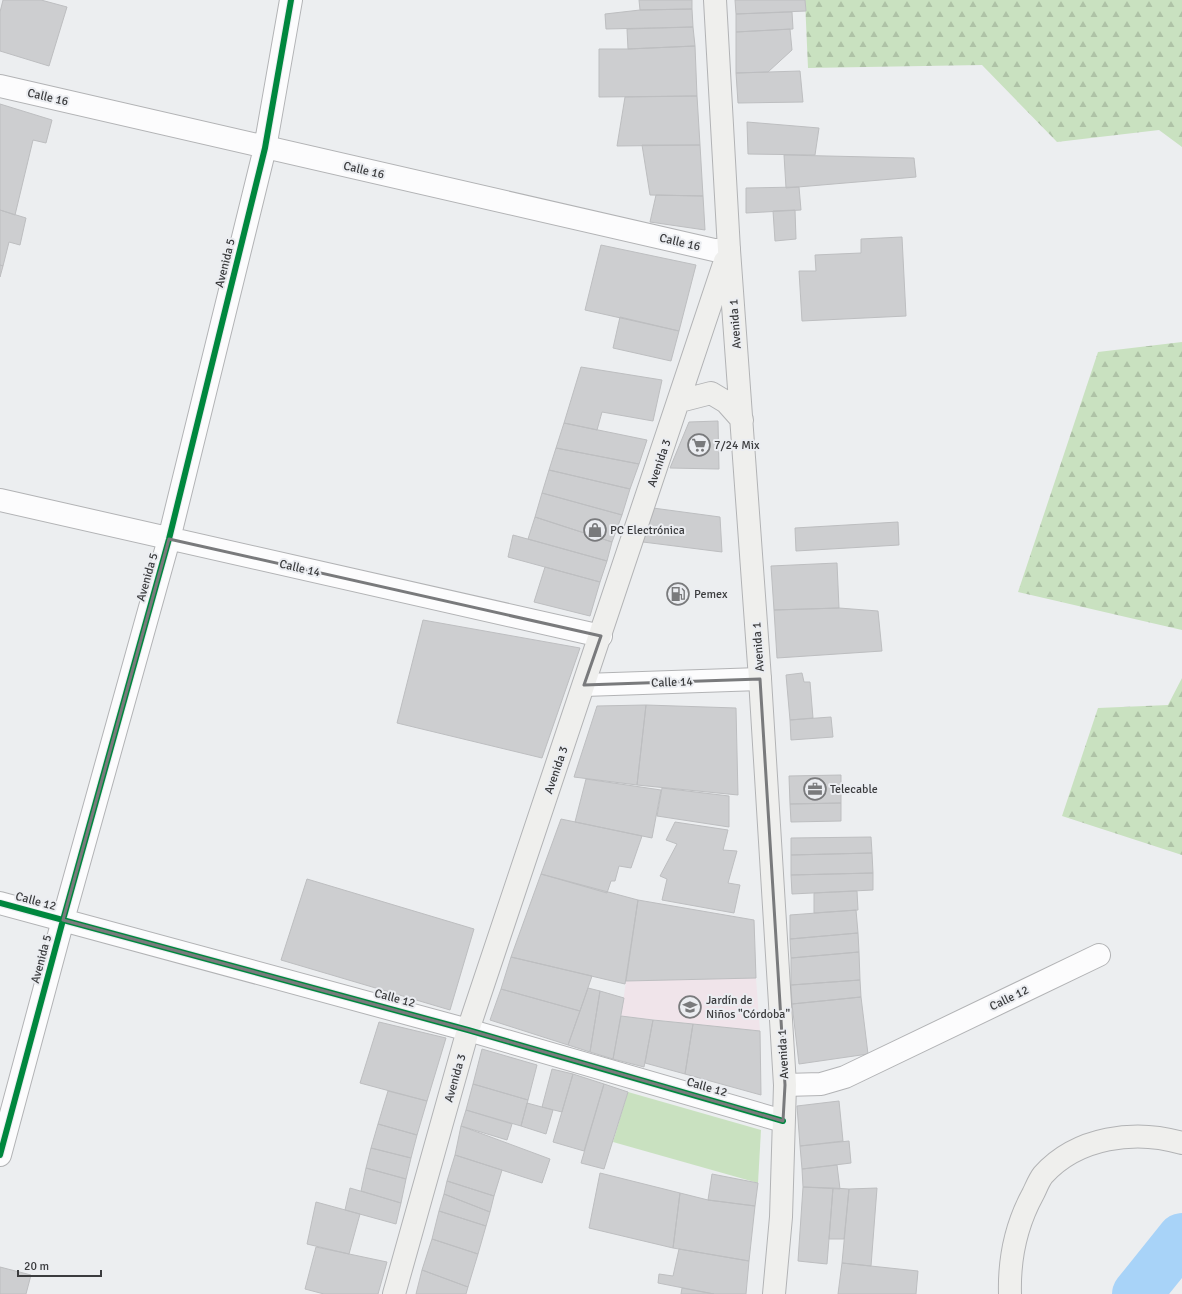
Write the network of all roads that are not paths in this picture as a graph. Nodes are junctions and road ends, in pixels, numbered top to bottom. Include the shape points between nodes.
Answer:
1 (291, 0) edge
2 (715, 0) edge
3 (0, 86) edge
4 (265, 148) junction
5 (729, 250) junction
6 (680, 401) junction
7 (742, 420) junction
8 (0, 500) edge
9 (169, 539) junction
10 (601, 636) junction
11 (760, 679) junction
12 (584, 685) junction
13 (0, 903) edge
14 (63, 920) junction
15 (1099, 955) dead end
16 (468, 1030) junction
17 (785, 1084) junction
18 (783, 1121) junction
19 (1177, 1142) edge
20 (0, 1155) edge
21 (394, 1294) edge
22 (774, 1294) edge
23 (1010, 1294) edge

1 - 4 street, Avenida 5
2 - 5 main road, Avenida 1
3 - 4 street, Calle 16
4 - 5 street, Calle 16 via 706,248
4 - 9 street, Avenida 5
5 - 6 main road, Avenida 3
5 - 7 main road, Avenida 1
6 - 7 main road via 711,393 726,402
6 - 10 main road, Avenida 3
7 - 11 main road, Avenida 1
8 - 9 street, Calle 14
9 - 10 street, Calle 14
9 - 14 street, Avenida 5
10 - 12 main road, Avenida 3
11 - 12 street, Calle 14
11 - 17 main road, Avenida 1
12 - 16 main road, Avenida 3
13 - 14 street, Calle 12
14 - 16 street, Calle 12
14 - 20 street, Avenida 5
15 - 17 street, Calle 12 via 845,1077 821,1084
16 - 18 street, Calle 12
16 - 21 main road, Avenida 3
17 - 18 main road, Avenida 1
18 - 22 main road, Avenida 1 via 781,1216
19 - 23 main road via 1149,1136 1120,1137 1086,1146 1064,1157 1043,1176 1023,1213 1012,1251

